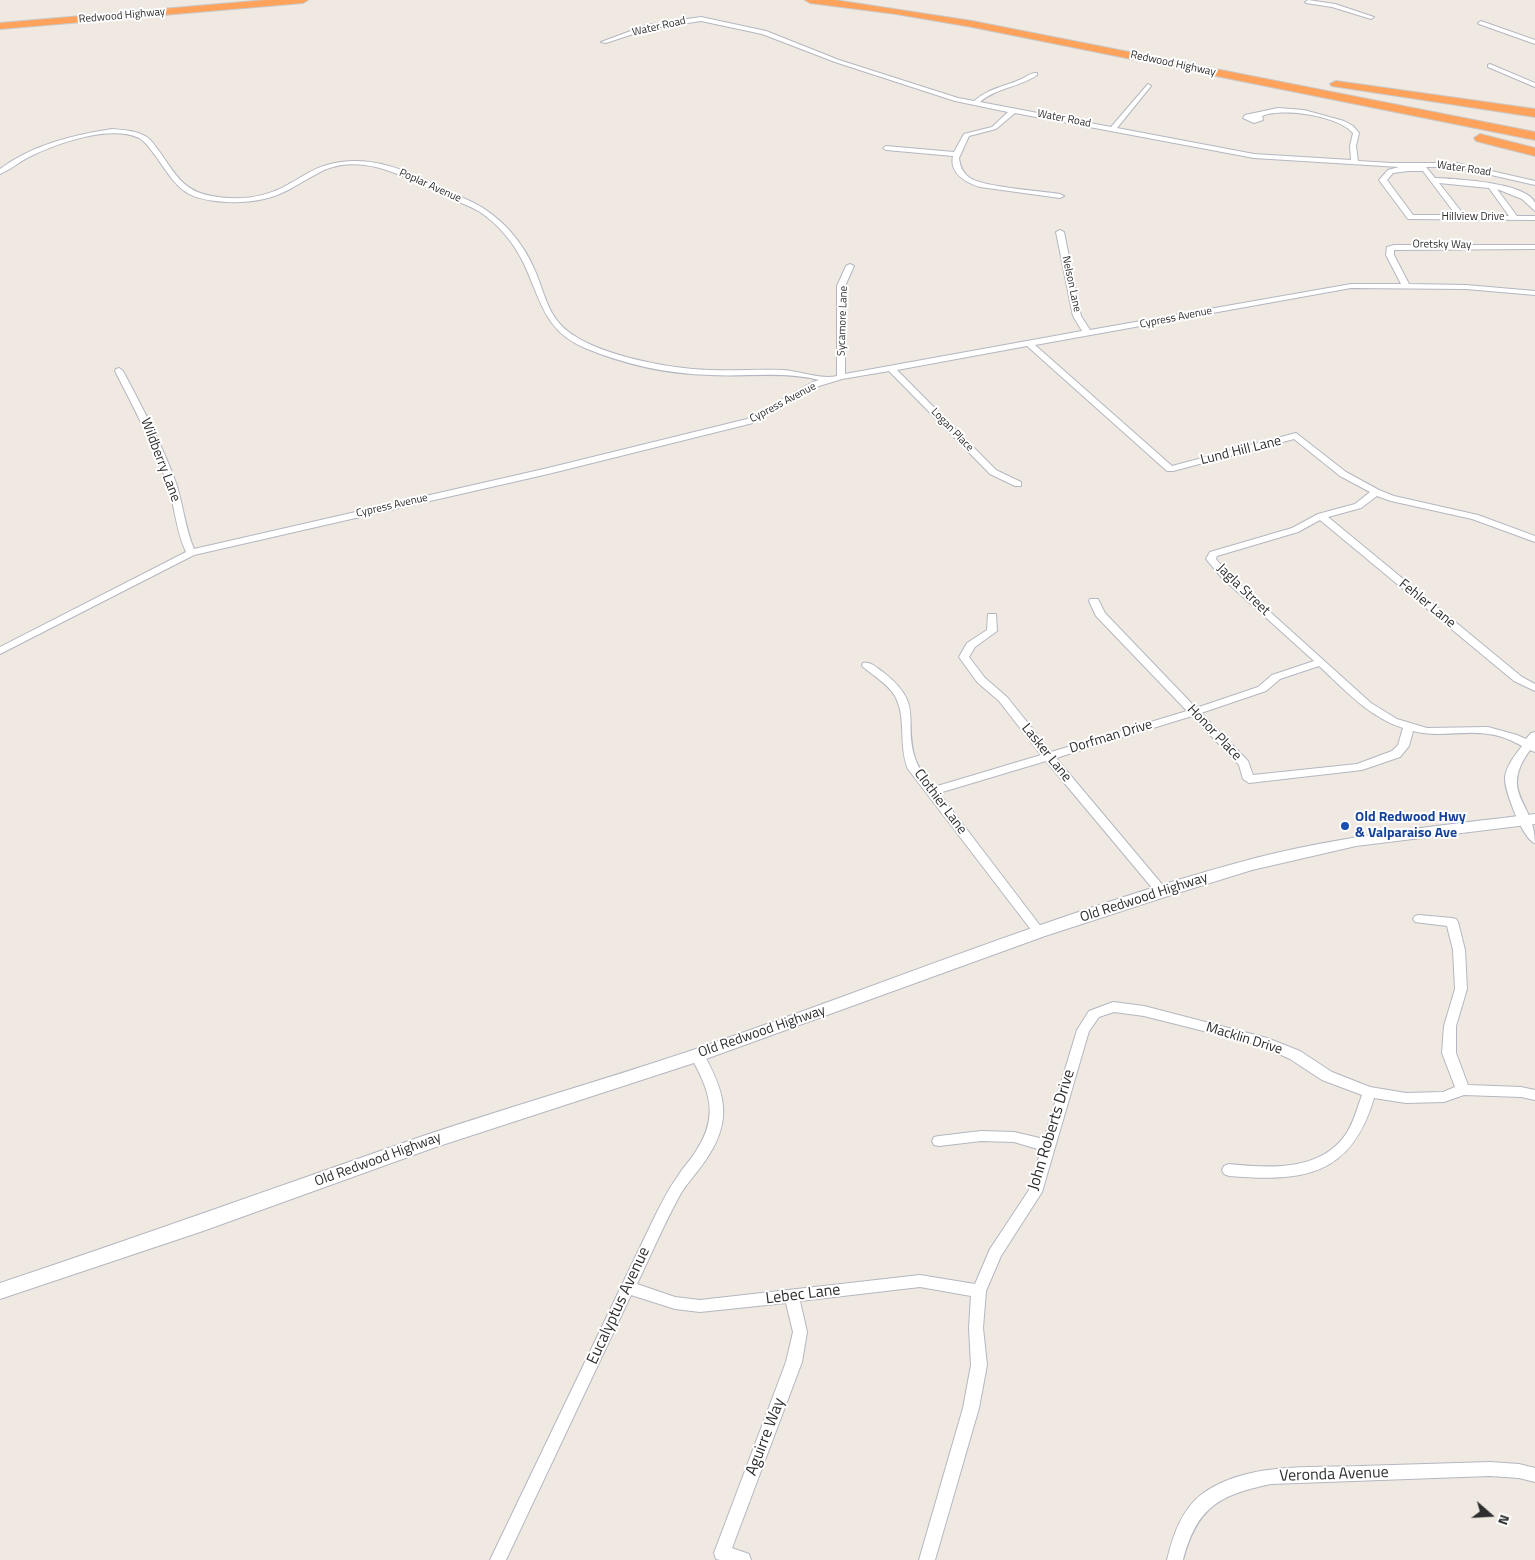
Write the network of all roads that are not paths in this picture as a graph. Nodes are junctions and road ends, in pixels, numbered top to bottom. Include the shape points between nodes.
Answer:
1 (209, 0) edge
2 (234, 0) edge
3 (303, 0) edge
4 (810, 0) edge
5 (865, 0) edge
6 (1308, 2) dead end
7 (106, 11) junction
8 (1371, 17) dead end
9 (0, 20) edge
10 (1482, 23) dead end
11 (0, 26) edge
12 (604, 42) dead end
13 (1535, 42) edge
14 (1171, 57) junction
15 (1490, 66) dead end
16 (1035, 74) dead end
17 (1221, 74) junction
18 (1535, 85) edge
19 (1148, 86) dead end
20 (976, 103) junction
21 (1014, 110) junction
22 (1535, 113) edge
23 (1257, 116) dead end
24 (1114, 128) junction
25 (1535, 129) edge
26 (1535, 136) edge
27 (886, 148) dead end
28 (1535, 152) edge
29 (956, 154) junction
30 (1355, 163) junction
31 (0, 172) edge
32 (1433, 180) junction
33 (1535, 183) edge
34 (1492, 187) junction
35 (1060, 196) dead end
36 (1535, 209) edge
37 (1514, 217) junction
38 (1462, 218) junction
39 (1535, 218) edge
40 (1060, 232) dead end
41 (1535, 247) edge
42 (850, 266) dead end
43 (1406, 286) junction
44 (1535, 293) edge
45 (1088, 334) junction
46 (1029, 344) junction
47 (892, 369) junction
48 (119, 372) dead end
49 (841, 377) junction
50 (828, 380) junction
51 (1018, 484) dead end
52 (1376, 492) junction
53 (1322, 516) junction
54 (1535, 539) edge
55 (190, 553) junction
56 (1094, 601) dead end
57 (992, 616) dead end
58 (0, 651) edge
59 (1321, 662) junction
60 (867, 665) dead end
61 (1535, 688) edge
62 (1194, 712) junction
63 (1409, 727) junction
64 (1535, 735) edge
65 (1531, 746) edge
66 (1048, 756) junction
67 (931, 792) junction
68 (1530, 819) edge
69 (1535, 839) edge
70 (1162, 892) junction
71 (1419, 918) dead end
72 (1039, 932) junction
73 (1094, 1014) joint
74 (697, 1055) junction
75 (1463, 1090) junction
76 (1369, 1092) junction
77 (1535, 1095) edge
78 (939, 1141) dead end
79 (1048, 1146) junction
80 (1229, 1170) dead end
81 (628, 1288) junction
82 (0, 1291) edge
83 (979, 1291) junction
84 (792, 1296) junction
85 (1535, 1475) edge
86 (498, 1560) edge
87 (744, 1560) edge
88 (927, 1560) edge
89 (1175, 1560) edge

1 - 7 highway
2 - 7 highway, Redwood Highway
3 - 11 highway, Redwood Highway
4 - 17 highway, Redwood Highway via 934,17
5 - 14 highway, Redwood Highway via 968,16
6 - 8 street via 1334,4
7 - 9 highway, Redwood Highway
10 - 13 street
12 - 20 street, Water Road via 657,25 704,20 764,32 929,92
14 - 22 highway
14 - 25 highway, Redwood Highway
15 - 18 street
16 - 20 street via 988,93
17 - 26 highway, Redwood Highway
17 - 28 highway
19 - 24 street
20 - 21 street, Water Road
21 - 24 street, Water Road
21 - 29 street via 994,128 966,135
23 - 30 street via 1268,111 1289,110 1351,127 1356,133 1353,146
24 - 30 street, Water Road via 1254,156
27 - 29 street
29 - 35 street via 955,162 961,175 975,184
30 - 33 street, Water Road via 1456,166
31 - 50 street, Poplar Avenue via 18,160 67,140 118,130 133,132 148,141 181,186 217,198 245,200 273,196 312,174 338,165 372,163 385,166 492,217 526,261 550,318 560,330 584,345 621,357 684,370 711,373 796,372
32 - 34 street via 1463,181
32 - 38 street
32 - 38 street, Hillview Drive via 1425,169 1393,170 1383,180 1411,217
34 - 36 street via 1524,196
34 - 37 street
37 - 38 street, Hillview Drive
37 - 39 street, Hillview Drive
40 - 45 street, Nelson Lane via 1077,316
41 - 43 street, Oretsky Way via 1394,246 1390,255
42 - 49 street, Sycamore Lane via 841,286
43 - 44 street, Cypress Avenue
43 - 45 street, Cypress Avenue via 1351,286
45 - 46 street, Cypress Avenue
46 - 47 street, Cypress Avenue
46 - 52 street, Lund Hill Lane via 1170,469 1296,436 1343,474
47 - 49 street, Cypress Avenue
47 - 51 street, Logan Place via 993,472
48 - 55 street, Wildberry Lane via 159,452 177,501
49 - 50 street, Cypress Avenue
50 - 55 street, Cypress Avenue via 804,390 750,422
52 - 53 street via 1358,506
52 - 54 street, Lund Hill Lane via 1475,517
53 - 59 street, Jagla Street via 1295,530 1213,554 1212,559 1225,576
53 - 61 street, Fehler Lane via 1518,679
55 - 58 street, Cypress Avenue
56 - 62 street, Honor Place via 1100,614
57 - 66 street, Lasker Lane via 992,631 971,645 964,657 981,680 1003,699
59 - 62 street, Dorfman Drive via 1276,677 1262,689
59 - 63 street, Jagla Street via 1367,705
60 - 67 street, Clothier Lane via 901,697 906,716 908,759
62 - 63 street, Honor Place via 1244,764 1250,779 1358,767 1396,754
62 - 66 street, Dorfman Drive
63 - 65 street, Jagla Street via 1434,732 1488,730
64 - 65 street
65 - 68 street via 1510,775 1511,791
66 - 67 street, Dorfman Drive
66 - 70 street, Lasker Lane
67 - 72 street, Clothier Lane
68 - 69 street
68 - 70 main road, Old Redwood Highway via 1356,841 1250,865
70 - 72 main road, Old Redwood Highway
71 - 75 street via 1452,922 1459,950 1461,989 1450,1026 1449,1053
72 - 74 main road, Old Redwood Highway
73 - 76 street, Macklin Drive via 1114,1007 1262,1041 1295,1055 1327,1076
73 - 79 street, John Roberts Drive via 1083,1030
74 - 81 street, Eucalyptus Avenue via 715,1090 719,1110 715,1130 704,1152 680,1182
74 - 82 main road, Old Redwood Highway via 428,1142 196,1226
75 - 76 street, Macklin Drive via 1444,1097 1406,1098
75 - 77 street, Macklin Drive
76 - 80 street via 1361,1120 1348,1144 1324,1163 1293,1172 1264,1174
78 - 79 street via 981,1136 1014,1137
79 - 83 street, John Roberts Drive via 1035,1192 995,1253
81 - 84 street, Lebec Lane via 675,1303 700,1306
81 - 86 street, Eucalyptus Avenue
83 - 84 street, Lebec Lane via 920,1281
83 - 88 street, John Roberts Drive via 976,1328 979,1365 971,1408
84 - 87 street, Aguirre Way via 800,1332 794,1362 722,1553
85 - 89 street, Veronda Avenue via 1512,1470 1480,1470 1271,1477 1238,1483 1204,1502 1191,1515 1181,1534

